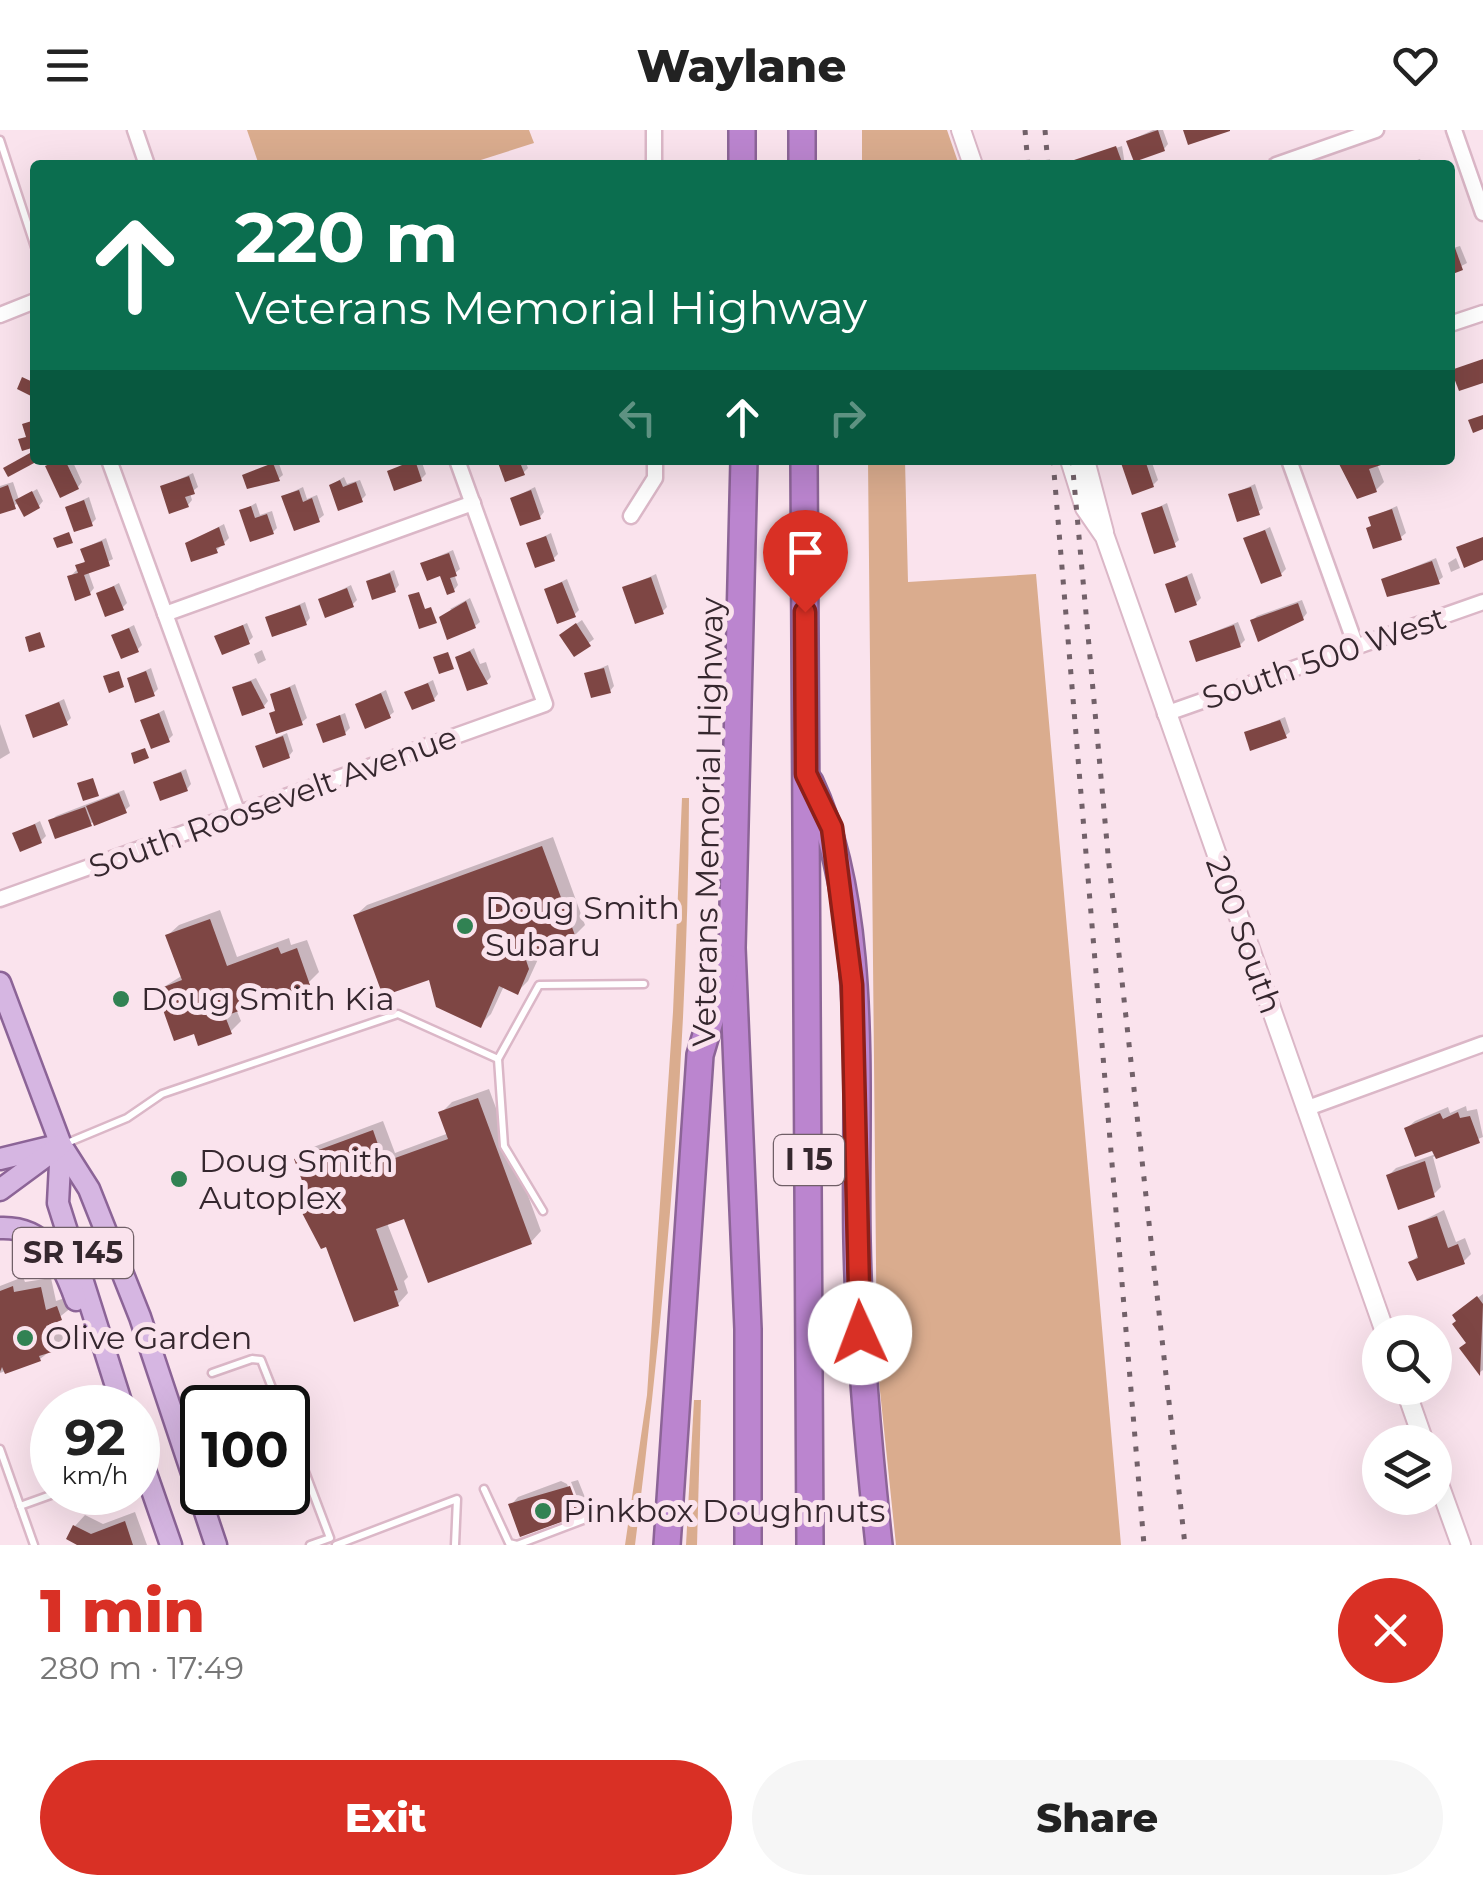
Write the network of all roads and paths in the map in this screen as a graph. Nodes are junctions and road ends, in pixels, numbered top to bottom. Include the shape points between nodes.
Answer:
1 (135, 130) edge
2 (654, 130) edge
3 (742, 130) edge
4 (802, 130) edge
5 (961, 130) edge
6 (1376, 130) edge
7 (1454, 130) edge
8 (0, 140) edge
9 (145, 160) edge
10 (654, 160) edge
11 (742, 160) edge
12 (802, 160) edge
13 (971, 160) edge
14 (1290, 160) edge
15 (1483, 214) edge
16 (30, 232) edge
17 (30, 303) edge
18 (1483, 312) edge
19 (0, 315) edge
20 (1455, 322) edge
21 (111, 465) edge
22 (459, 465) edge
23 (655, 465) edge
24 (744, 465) edge
25 (804, 465) edge
26 (1072, 465) edge
27 (1086, 465) edge
28 (1291, 465) edge
29 (473, 503) junction
30 (632, 516) dead end
31 (1105, 537) junction
32 (1483, 602) edge
33 (165, 614) junction
34 (1356, 646) junction
35 (1165, 714) junction
36 (806, 774) junction
37 (238, 814) junction
38 (0, 899) edge
39 (732, 948) junction
40 (0, 983) edge
41 (644, 984) dead end
42 (1483, 1044) edge
43 (498, 1059) junction
44 (1305, 1109) junction
45 (61, 1145) junction
46 (0, 1159) edge
47 (0, 1190) edge
48 (543, 1210) dead end
49 (0, 1228) edge
50 (1379, 1315) edge
51 (106, 1359) junction
52 (212, 1373) dead end
53 (115, 1385) edge
54 (271, 1385) edge
55 (0, 1449) edge
56 (310, 1483) edge
57 (484, 1489) dead end
58 (30, 1502) edge
59 (20, 1506) junction
60 (160, 1515) edge
61 (1450, 1515) edge
62 (591, 1517) dead end
63 (333, 1542) edge
64 (34, 1545) edge
65 (171, 1545) edge
66 (216, 1545) edge
67 (310, 1545) edge
68 (455, 1545) edge
69 (667, 1545) edge
70 (748, 1545) edge
71 (810, 1545) edge
72 (879, 1545) edge
73 (1461, 1545) edge

1 - 9 street
2 - 10 street
3 - 11 highway
4 - 12 highway
5 - 13 street
6 - 14 street
7 - 15 street
8 - 16 lane
17 - 19 street
18 - 20 street
21 - 33 street
22 - 29 street
23 - 30 street via 655,478
24 - 39 highway, Veterans Memorial Highway / I 15
25 - 36 highway, I 15
26 - 31 street, 200 South via 1085,508
27 - 31 street, 200 South
28 - 34 street
29 - 33 street
29 - 37 street, South Roosevelt Avenue via 545,704
31 - 35 street, 200 South
32 - 34 street, South 500 West
33 - 37 street
34 - 35 street, South 500 West
35 - 44 street, 200 South
36 - 71 highway, I 15
36 - 72 highway via 832,828 852,985 860,1333
37 - 38 street, South Roosevelt Avenue
39 - 69 highway via 700,1054
39 - 70 highway, Veterans Memorial Highway / I 15 via 748,1329
40 - 45 main road
41 - 43 lane via 539,985
42 - 44 street
43 - 45 lane via 398,1014 162,1094 127,1118
43 - 48 lane via 504,1146
44 - 50 street, 200 South
45 - 46 main road
45 - 47 main road
45 - 51 main road, SR 145 via 58,1203
45 - 66 main road, SR 145 via 89,1189 140,1317
49 - 51 main road via 32,1232 56,1254 88,1333
51 - 53 main road, SR 145
52 - 54 lane via 261,1360
55 - 59 lane
56 - 63 lane
57 - 62 lane via 509,1543
58 - 59 lane
59 - 64 lane
60 - 65 main road
61 - 73 street
63 - 67 lane
63 - 68 lane via 457,1499

